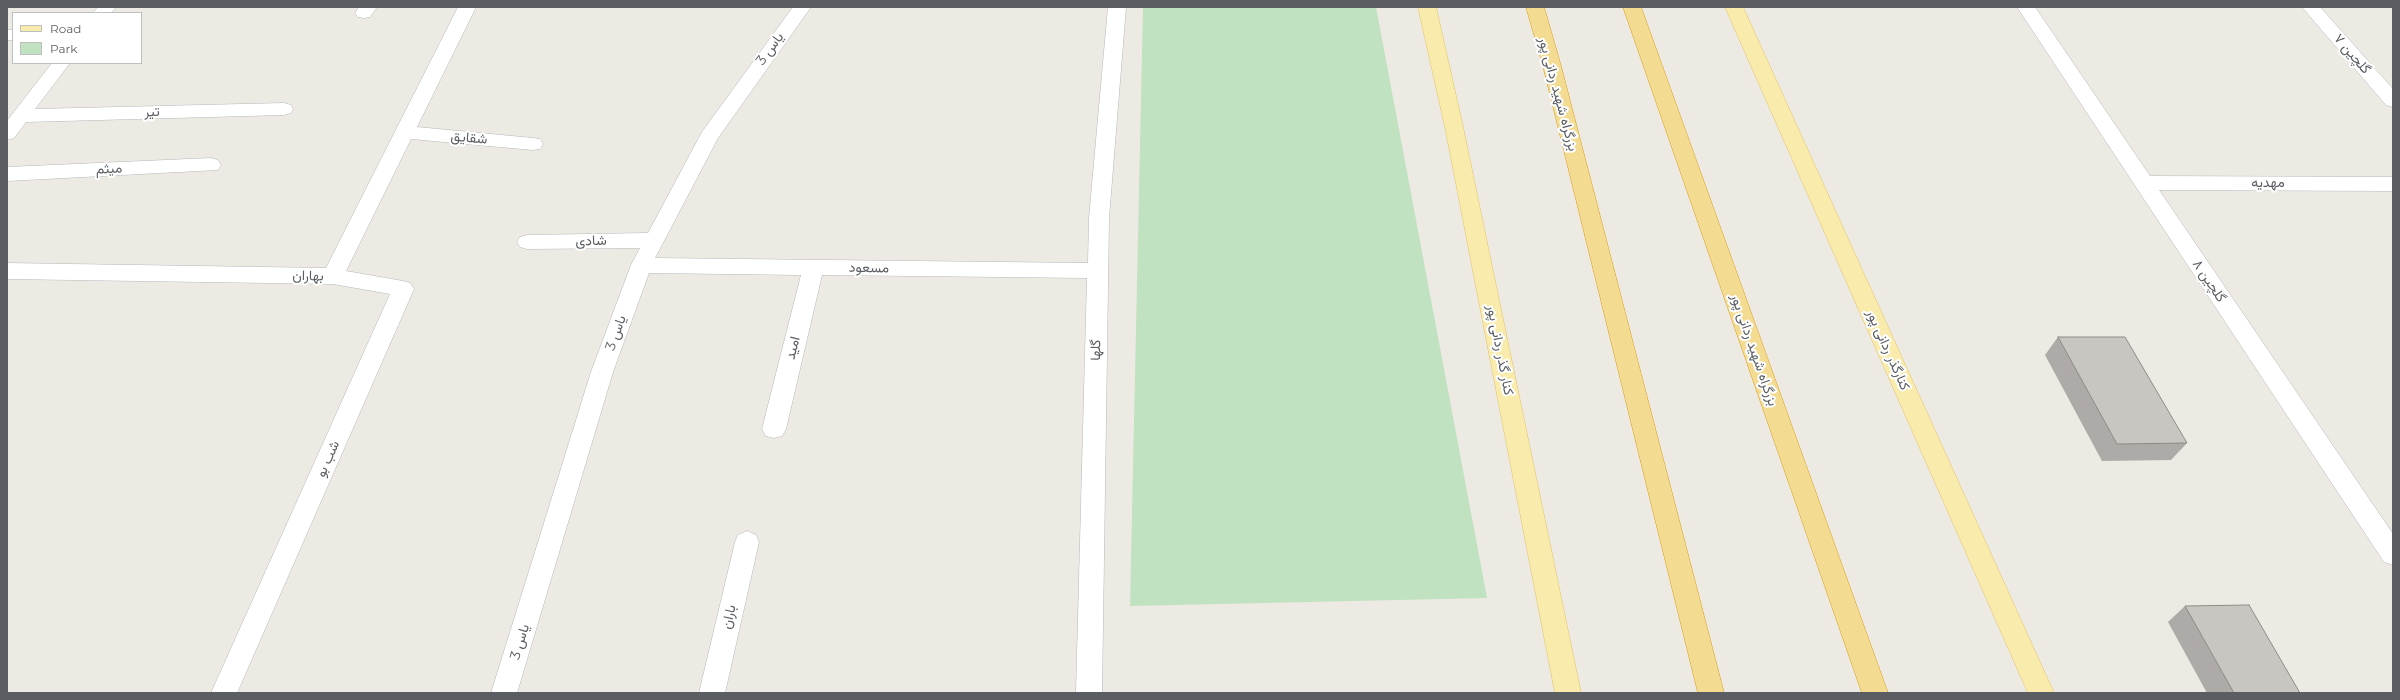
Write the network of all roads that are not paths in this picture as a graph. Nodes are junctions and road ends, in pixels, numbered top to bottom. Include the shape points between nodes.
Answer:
1 (467, 7) edge
2 (802, 7) edge
3 (1117, 7) edge
4 (1427, 7) edge
5 (1521, 7) edge
6 (1534, 7) edge
7 (1632, 7) edge
8 (1734, 7) edge
9 (2026, 7) edge
10 (2311, 7) edge
11 (60, 64) edge
12 (1552, 66) junction
13 (2393, 101) edge
14 (284, 109) dead end
15 (20, 116) junction
16 (404, 132) junction
17 (7, 134) edge
18 (533, 144) dead end
19 (211, 165) dead end
20 (7, 174) edge
21 (2144, 183) junction
22 (2393, 184) edge
23 (654, 240) junction
24 (527, 242) dead end
25 (641, 265) junction
26 (813, 267) junction
27 (7, 271) edge
28 (1097, 271) junction
29 (333, 276) junction
30 (774, 429) dead end
31 (747, 542) dead end
32 (2393, 554) edge
33 (224, 693) edge
34 (504, 693) edge
35 (712, 693) edge
36 (1089, 693) edge
37 (1568, 693) edge
38 (1711, 693) edge
39 (1875, 693) edge
40 (2041, 693) edge

1 - 16 street, بهاران
2 - 23 street, یاس 3 via 709,136
3 - 28 street, گلها via 1099,218
4 - 37 main road, کنار گذر ردانی پور via 1456,135
5 - 12 highway
6 - 12 highway, بزرگراه شهید ردانی پور
7 - 39 highway, بزرگراه شهید ردانی پور
8 - 40 main road, کنارگذر ردانی پور
9 - 21 street, گلچین ۸
10 - 13 street, گلچین ۷
11 - 15 street
12 - 38 highway, بزرگراه شهید ردانی پور
14 - 15 street, تیر
15 - 17 street
16 - 18 street, شقایق
16 - 29 street, بهاران
19 - 20 street, میثم
21 - 22 street, مهدیه
21 - 32 street, گلچین ۸
23 - 24 street, شادی
23 - 25 street, یاس 3
25 - 26 street, مسعود
25 - 34 street, یاس 3 via 602,372
26 - 28 street, مسعود
26 - 30 street, امید
27 - 29 street, بهاران
28 - 36 street, گلها
29 - 33 street, شب بو via 403,289
31 - 35 street, باران

